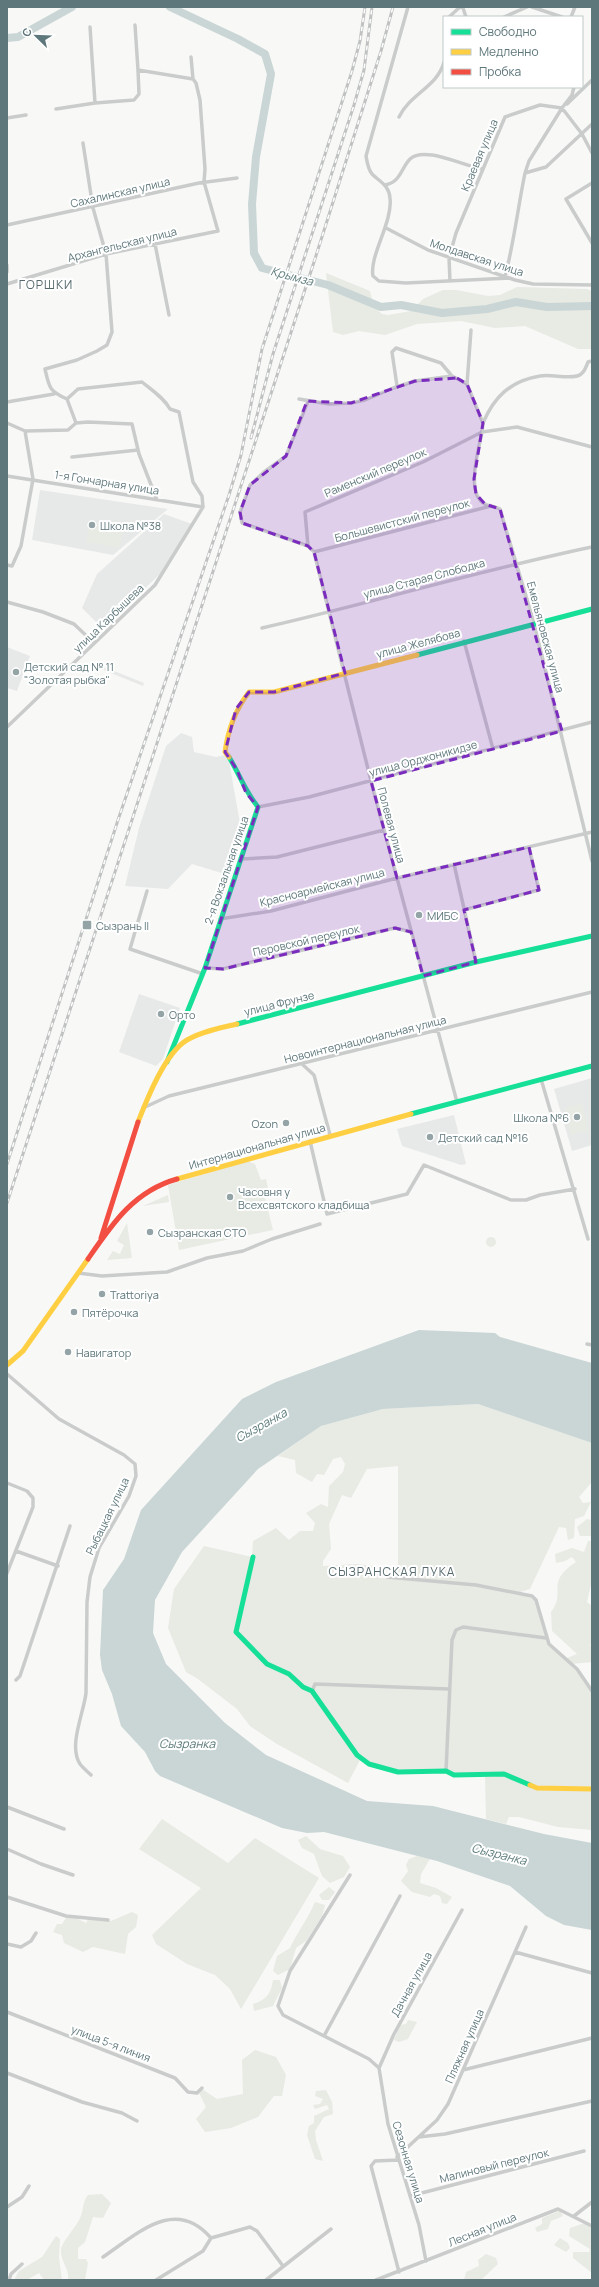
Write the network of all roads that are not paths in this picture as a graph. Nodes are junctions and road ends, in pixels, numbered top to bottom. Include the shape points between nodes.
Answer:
1 (408, 7) edge
2 (527, 7) edge
3 (532, 7) edge
4 (575, 8) edge
5 (450, 16) edge
6 (466, 16) edge
7 (506, 16) edge
8 (559, 16) edge
9 (570, 16) edge
10 (135, 25) dead end
11 (90, 28) dead end
12 (191, 57) dead end
13 (443, 66) edge
14 (138, 70) junction
15 (193, 80) junction
16 (592, 80) edge
17 (574, 88) edge
18 (95, 103) junction
19 (56, 108) dead end
20 (562, 108) junction
21 (26, 115) dead end
22 (400, 117) dead end
23 (7, 118) edge
24 (592, 124) edge
25 (582, 134) junction
26 (83, 143) dead end
27 (592, 153) edge
28 (482, 169) junction
29 (525, 173) junction
30 (237, 178) dead end
31 (204, 182) junction
32 (592, 183) edge
33 (385, 185) junction
34 (93, 208) junction
35 (7, 225) edge
36 (386, 228) junction
37 (592, 243) edge
38 (155, 244) junction
39 (106, 254) junction
40 (449, 258) junction
41 (7, 265) edge
42 (7, 272) edge
43 (505, 277) junction
44 (510, 278) junction
45 (450, 281) junction
46 (7, 284) edge
47 (592, 285) edge
48 (169, 315) dead end
49 (471, 330) dead end
50 (592, 361) edge
51 (452, 376) junction
52 (467, 384) junction
53 (397, 386) junction
54 (54, 394) junction
55 (67, 399) junction
56 (299, 399) dead end
57 (308, 401) junction
58 (7, 402) edge
59 (7, 423) edge
60 (483, 423) junction
61 (76, 424) junction
62 (25, 431) junction
63 (482, 432) junction
64 (592, 447) edge
65 (138, 450) junction
66 (72, 457) dead end
67 (7, 476) edge
68 (33, 479) junction
69 (157, 500) junction
70 (493, 505) junction
71 (204, 508) junction
72 (308, 546) junction
73 (592, 547) edge
74 (314, 552) junction
75 (516, 563) junction
76 (7, 565) edge
77 (7, 602) edge
78 (592, 609) edge
79 (329, 612) junction
80 (534, 622) junction
81 (262, 628) dead end
82 (464, 641) junction
83 (94, 644) junction
84 (345, 673) junction
85 (249, 692) joint
86 (592, 722) edge
87 (7, 727) edge
88 (562, 731) junction
89 (493, 749) junction
90 (371, 781) junction
91 (258, 807) junction
92 (384, 830) junction
93 (592, 832) edge
94 (586, 833) junction
95 (528, 847) junction
96 (242, 859) junction
97 (592, 861) edge
98 (454, 864) junction
99 (397, 878) junction
100 (147, 892) dead end
101 (464, 910) junction
102 (220, 919) junction
103 (411, 932) junction
104 (592, 936) edge
105 (476, 962) junction
106 (205, 968) junction
107 (203, 974) junction
108 (423, 976) junction
109 (592, 992) edge
110 (437, 1030) junction
111 (167, 1062) junction
112 (302, 1064) junction
113 (592, 1066) edge
114 (541, 1079) junction
115 (457, 1102) junction
116 (143, 1108) junction
117 (330, 1135) junction
118 (310, 1141) junction
119 (575, 1189) junction
120 (111, 1206) junction
121 (122, 1212) junction
122 (320, 1224) dead end
123 (588, 1239) dead end
124 (100, 1241) junction
125 (78, 1273) junction
126 (587, 1344) dead end
127 (592, 1345) edge
128 (7, 1366) edge
129 (7, 1374) edge
130 (7, 1483) edge
131 (70, 1526) dead end
132 (16, 1551) junction
133 (253, 1557) dead end
134 (58, 1566) junction
135 (7, 1573) edge
136 (387, 1577) dead end
137 (546, 1638) junction
138 (16, 1680) dead end
139 (449, 1689) junction
140 (312, 1691) junction
141 (592, 1692) edge
142 (446, 1771) junction
143 (91, 1775) dead end
144 (592, 1790) edge
145 (7, 1807) edge
146 (64, 1829) dead end
147 (7, 1849) edge
148 (73, 1874) dead end
149 (350, 1875) dead end
150 (400, 1896) dead end
151 (7, 1897) edge
152 (462, 1910) dead end
153 (108, 1920) dead end
154 (526, 1927) dead end
155 (36, 1933) dead end
156 (7, 1944) edge
157 (515, 1952) junction
158 (592, 1973) edge
159 (7, 2012) edge
160 (324, 2036) junction
161 (592, 2038) edge
162 (379, 2068) junction
163 (463, 2070) junction
164 (7, 2072) edge
165 (202, 2088) dead end
166 (592, 2101) edge
167 (137, 2121) dead end
168 (419, 2137) junction
169 (584, 2151) dead end
170 (398, 2158) junction
171 (28, 2186) dead end
172 (410, 2196) junction
173 (592, 2202) edge
174 (7, 2207) edge
175 (574, 2216) junction
176 (592, 2226) edge
177 (331, 2229) dead end
178 (211, 2238) junction
179 (103, 2257) dead end
180 (426, 2261) junction
181 (22, 2264) dead end
182 (283, 2266) junction
183 (399, 2272) junction
184 (9, 2280) edge
185 (156, 2280) edge
186 (266, 2280) edge
187 (376, 2280) edge

1 - 33 street via 366,156 372,173
2 - 7 street
3 - 8 street
4 - 9 street
5 - 6 street via 460,7 463,8
10 - 14 street
11 - 18 street
12 - 15 street
13 - 22 street via 435,79 403,109
14 - 15 street
14 - 18 street via 138,98
15 - 31 street via 200,100 206,169
16 - 20 street
17 - 20 street via 572,95
18 - 19 street
20 - 25 street
20 - 28 street, Краевая улица via 540,105 505,117
20 - 29 street via 529,161
21 - 23 street
24 - 25 street
25 - 27 street
25 - 29 street via 546,167
26 - 34 street
28 - 33 street via 442,156 420,154 409,160 396,181
28 - 40 street, Краевая улица via 456,233
29 - 43 street via 511,258
30 - 31 street, Сахалинская улица
31 - 34 street, Сахалинская улица
31 - 38 street, Архангельская улица via 218,231
32 - 37 street via 566,199
33 - 36 street via 391,198
34 - 35 street, Сахалинская улица
34 - 39 street
36 - 40 street, Молдавская улица via 409,242
36 - 45 street via 372,271 376,279 406,283
38 - 39 street, Архангельская улица
38 - 48 street
39 - 46 street, Архангельская улица
39 - 54 street via 112,332 107,345 97,351 45,369 48,387
40 - 43 street, Молдавская улица
40 - 45 street, Краевая улица
41 - 42 street
43 - 44 street, Молдавская улица
44 - 45 street
44 - 47 street, Молдавская улица via 532,284
49 - 52 street
50 - 60 street via 588,362 578,376 540,376 503,392 491,405
51 - 52 street
51 - 53 street
51 - 53 street via 441,363 396,348 392,352
52 - 60 street
53 - 57 street via 365,400 329,404
54 - 55 street
54 - 58 street
55 - 61 street
55 - 71 street via 78,389 142,382 152,389 170,409 178,412 193,482 202,496
56 - 57 street
57 - 72 street via 286,456 250,486 240,512 242,523
59 - 62 street
60 - 63 street, Емельяновская улица
61 - 62 street via 68,430
61 - 65 street via 132,424
62 - 68 street
63 - 64 street via 517,427
63 - 70 street, Емельяновская улица via 474,479 476,494 485,504
63 - 72 street, Раменский переулок via 423,462 305,512
65 - 66 street, 1-я Гончарная улица
65 - 69 street
67 - 68 street, 1-я Гончарная улица
68 - 69 street, 1-я Гончарная улица
68 - 76 street via 21,546 12,566
69 - 71 street, 1-я Гончарная улица
70 - 74 street, Большевистский переулок
70 - 75 street, Емельяновская улица via 500,509
71 - 83 street, улица Карбышева via 155,586
72 - 74 street
73 - 75 street, улица Старая Слободка
74 - 79 street, Полевая улица
75 - 79 street, улица Старая Слободка
75 - 80 street, Емельяновская улица
77 - 83 street via 74,624
78 - 80 street, улица Желябова
79 - 81 street, улица Старая Слободка
79 - 84 street, Полевая улица
80 - 82 street, улица Желябова
80 - 88 street, Емельяновская улица
82 - 84 street, улица Желябова
82 - 89 street
83 - 87 street, улица Карбышева
84 - 85 street, улица Желябова via 274,692
84 - 90 street, Полевая улица
85 - 91 street, 2-я Вокзальная улица via 236,709 225,752 238,770 246,793
86 - 88 street, улица Орджоникидзе
88 - 89 street, улица Орджоникидзе
88 - 94 street, Емельяновская улица
89 - 90 street, улица Орджоникидзе
90 - 91 street, улица Орджоникидзе
90 - 92 street, Полевая улица
91 - 96 street, 2-я Вокзальная улица
92 - 96 street via 277,857
92 - 99 street, Полевая улица
93 - 94 street, Красноармейская улица
94 - 95 street, Красноармейская улица
94 - 97 street, Емельяновская улица
95 - 98 street, Красноармейская улица
95 - 101 street via 539,890
96 - 102 street, 2-я Вокзальная улица
98 - 99 street, Красноармейская улица
98 - 101 street
99 - 102 street, Красноармейская улица via 271,911
99 - 103 street, Полевая улица
100 - 107 street via 130,949
101 - 105 street
102 - 106 street, 2-я Вокзальная улица
103 - 106 street, Перовской переулок via 395,928 223,969
103 - 108 street, Полевая улица
104 - 105 street, улица Фрунзе
105 - 108 street, улица Фрунзе
106 - 107 street, 2-я Вокзальная улица
107 - 111 street, 2-я Вокзальная улица
108 - 110 street, Полевая улица
108 - 111 street, улица Фрунзе via 196,1035 177,1048
109 - 110 street, Новоинтернациональная улица
110 - 112 street, Новоинтернациональная улица
110 - 115 street, Полевая улица
111 - 116 street, улица Фрунзе
112 - 116 street, Новоинтернациональная улица via 169,1096
112 - 117 street via 314,1076
113 - 114 street, Интернациональная улица
114 - 115 street, Интернациональная улица
114 - 119 street
115 - 117 street, Интернациональная улица
116 - 120 street, улица Фрунзе
117 - 118 street, Интернациональная улица
118 - 119 street via 327,1214 407,1194 424,1165 511,1200 526,1200
118 - 121 street, Интернациональная улица via 165,1182 140,1195
119 - 123 street
120 - 121 street via 114,1210
120 - 124 street, улица Фрунзе
121 - 124 street, Интернациональная улица
122 - 125 street via 243,1251 207,1258 167,1272 102,1276
124 - 125 street, Интернациональная улица
125 - 128 street, Интернациональная улица via 23,1351
126 - 127 street
129 - 143 street, Рыбацкая улица via 59,1419 124,1455 135,1464 136,1476 129,1496 99,1548 88,1590 86,1693 76,1747 79,1763
130 - 132 street via 27,1491 33,1498
131 - 134 street
132 - 134 street
132 - 135 street
133 - 140 street via 236,1632 267,1664 289,1674
134 - 138 street via 20,1676
136 - 137 street via 476,1585 526,1594 536,1600
137 - 139 street via 463,1627 456,1630 452,1640
137 - 141 street via 557,1653 576,1669
139 - 140 street via 315,1684
139 - 142 street
140 - 142 street via 357,1755 368,1764 398,1772
142 - 144 street via 454,1775 504,1774 537,1788
145 - 146 street
147 - 148 street
149 - 160 street via 290,1971 278,2006 284,2015
150 - 160 street
151 - 153 street via 66,1916
152 - 162 street, Дачная улица via 394,2034
154 - 157 street, Пляжная улица
155 - 156 street via 21,1947
157 - 158 street
157 - 163 street, Пляжная улица
159 - 165 street, улица 5-я линия via 175,2078 188,2092 197,2093
160 - 162 street via 369,2059
161 - 163 street
162 - 170 street, Сезонная улица via 388,2124
163 - 168 street, Пляжная улица via 448,2104 437,2120
164 - 167 street via 82,2102 122,2113
166 - 168 street via 445,2134
168 - 170 street, Пляжная улица
169 - 172 street, Малиновый переулок
170 - 172 street, Сезонная улица
170 - 183 street via 375,2161 371,2166
171 - 174 street via 22,2196
172 - 180 street, Сезонная улица
173 - 175 street
175 - 176 street, Лесная улица
175 - 180 street, Лесная улица via 558,2209
177 - 182 street
178 - 179 street via 204,2230 179,2218 151,2224
178 - 182 street via 250,2227 257,2231
178 - 185 street via 203,2251
180 - 183 street, Лесная улица
181 - 184 street via 11,2274
182 - 186 street
183 - 187 street, Лесная улица

